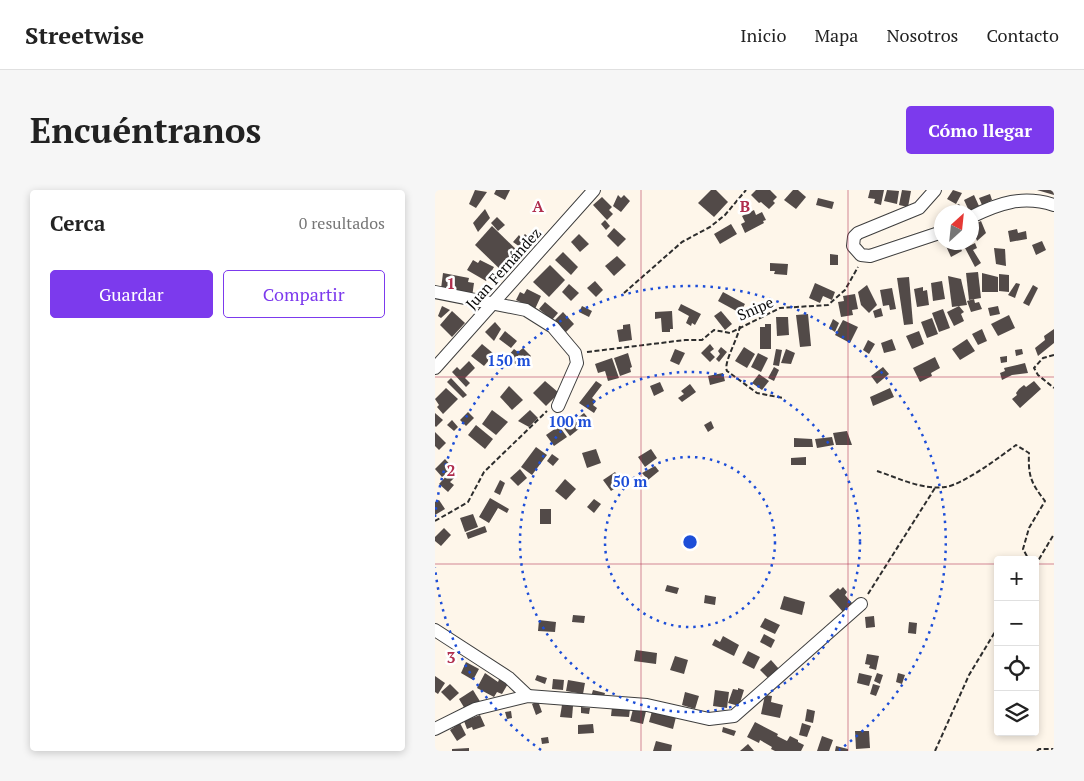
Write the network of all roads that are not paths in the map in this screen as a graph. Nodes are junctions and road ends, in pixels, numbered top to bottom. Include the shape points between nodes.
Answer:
1 (595, 190) edge
2 (935, 190) edge
3 (1054, 204) edge
4 (979, 214) edge
5 (934, 235) edge
6 (435, 292) edge
7 (492, 304) junction
8 (435, 368) edge
9 (558, 406) road end
10 (861, 604) road end
11 (435, 630) edge
12 (528, 696) junction
13 (435, 728) edge

1 - 7 street, Juan Fernández
2 - 5 street via 919,208 858,233 852,241 856,252 865,256
3 - 4 street via 1020,199
6 - 7 street
7 - 8 street, Juan Fernández
7 - 9 street via 509,305 539,316 575,353 577,363
10 - 12 street via 734,716 709,719 647,705
11 - 12 street via 509,678
12 - 13 street via 475,709

